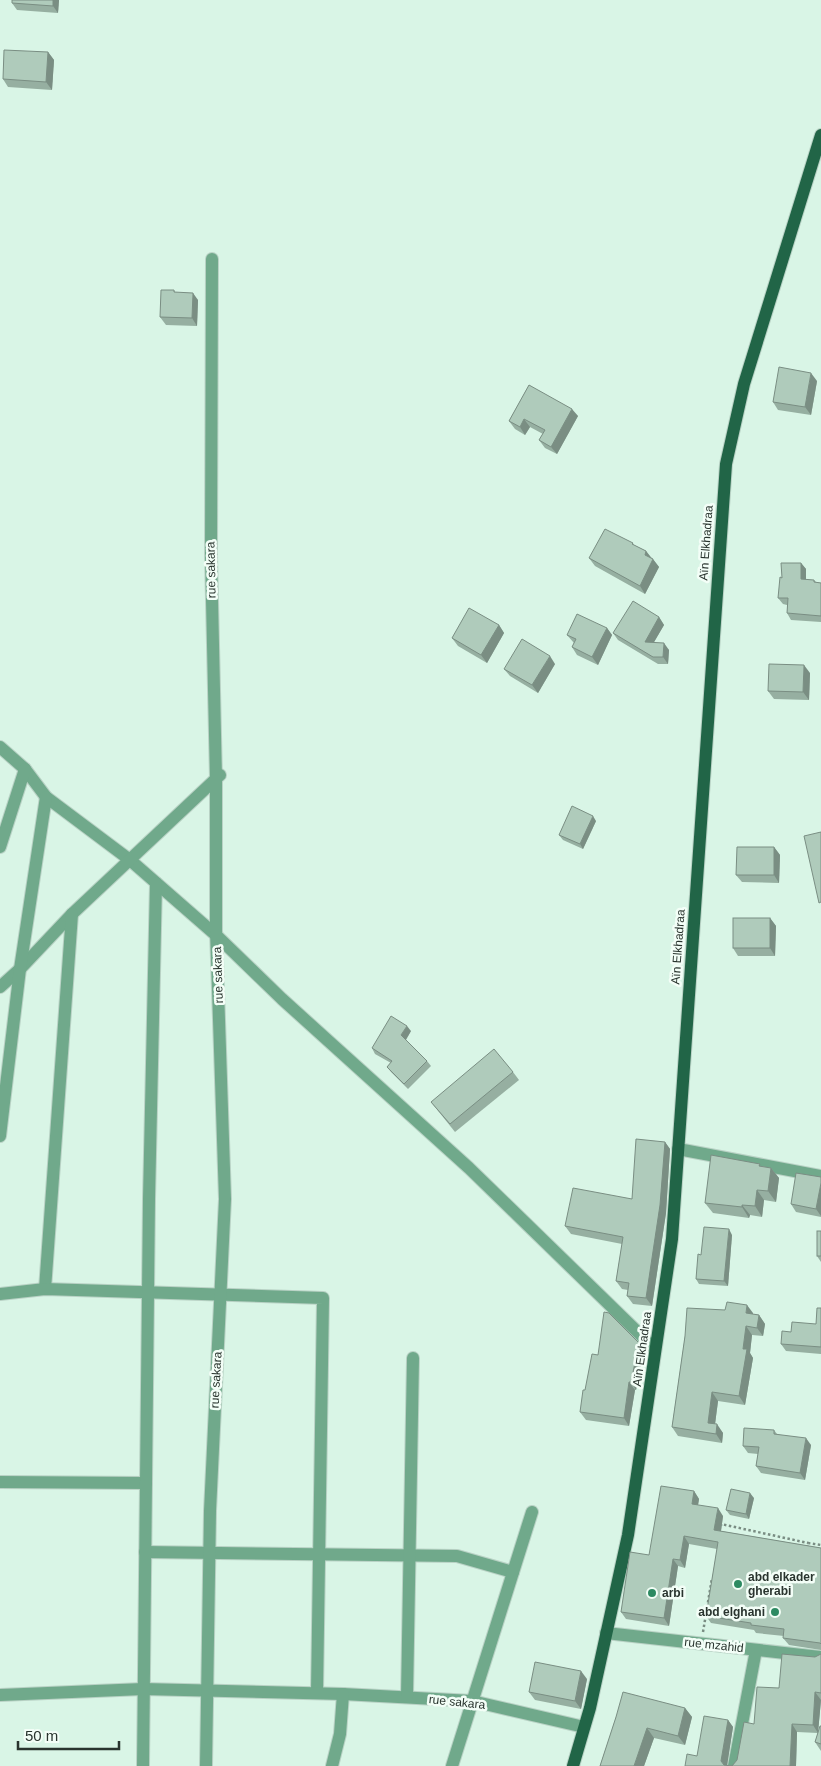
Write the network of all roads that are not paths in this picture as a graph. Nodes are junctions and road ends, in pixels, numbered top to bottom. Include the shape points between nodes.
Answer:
1 (821, 135) edge
2 (212, 259) dead end
3 (0, 747) edge
4 (25, 769) junction
5 (220, 775) junction
6 (46, 798) junction
7 (0, 847) edge
8 (130, 860) junction
9 (156, 883) junction
10 (72, 914) junction
11 (216, 936) junction
12 (20, 969) junction
13 (0, 987) edge
14 (0, 1136) edge
15 (678, 1149) junction
16 (821, 1176) edge
17 (44, 1289) junction
18 (148, 1293) junction
19 (0, 1294) edge
20 (220, 1295) junction
21 (656, 1349) junction
22 (412, 1358) dead end
23 (0, 1482) edge
24 (146, 1483) junction
25 (532, 1512) dead end
26 (145, 1552) junction
27 (209, 1553) junction
28 (319, 1554) junction
29 (410, 1556) junction
30 (513, 1572) junction
31 (606, 1633) junction
32 (756, 1650) junction
33 (821, 1657) edge
34 (143, 1689) junction
35 (207, 1690) junction
36 (317, 1693) junction
37 (343, 1694) junction
38 (0, 1695) edge
39 (407, 1697) junction
40 (472, 1701) junction
41 (584, 1727) junction
42 (143, 1766) edge
43 (206, 1766) edge
44 (332, 1766) edge
45 (452, 1766) edge
46 (573, 1766) edge
47 (734, 1766) edge

1 - 15 main road, Aïn Elkhadraa via 744,384 726,464
2 - 5 street, rue sakara via 211,555
3 - 4 street
4 - 6 street
4 - 7 street
5 - 8 street
5 - 11 street, rue sakara
6 - 8 street
6 - 12 street
8 - 9 street
8 - 10 street
9 - 11 street
9 - 18 street
10 - 12 street
10 - 17 street
11 - 20 street, rue sakara via 225,1200
11 - 21 street via 469,1168
12 - 13 street
12 - 14 street
15 - 16 street
15 - 21 main road, Aïn Elkhadraa via 672,1239
17 - 18 street
17 - 19 street
18 - 20 street
18 - 24 street
20 - 27 street, rue sakara
20 - 28 street via 323,1298
21 - 31 main road, Aïn Elkhadraa via 628,1535
22 - 29 street
23 - 24 street
24 - 26 street
25 - 30 street
26 - 27 street
26 - 34 street
27 - 28 street
27 - 35 street, rue sakara
28 - 29 street
28 - 36 street
29 - 30 street via 457,1556
29 - 39 street
30 - 40 street
31 - 32 street, rue mzahid
31 - 41 main road, Aïn Elkhadraa
32 - 33 street, rue mzahid
32 - 47 street
34 - 35 street
34 - 38 street
34 - 42 street
35 - 36 street, rue sakara
35 - 43 street, rue sakara
36 - 37 street, rue sakara
37 - 39 street, rue sakara
37 - 44 street via 340,1734
39 - 40 street, rue sakara
40 - 41 street, rue sakara
40 - 45 street
41 - 46 main road, Aïn Elkhadraa

